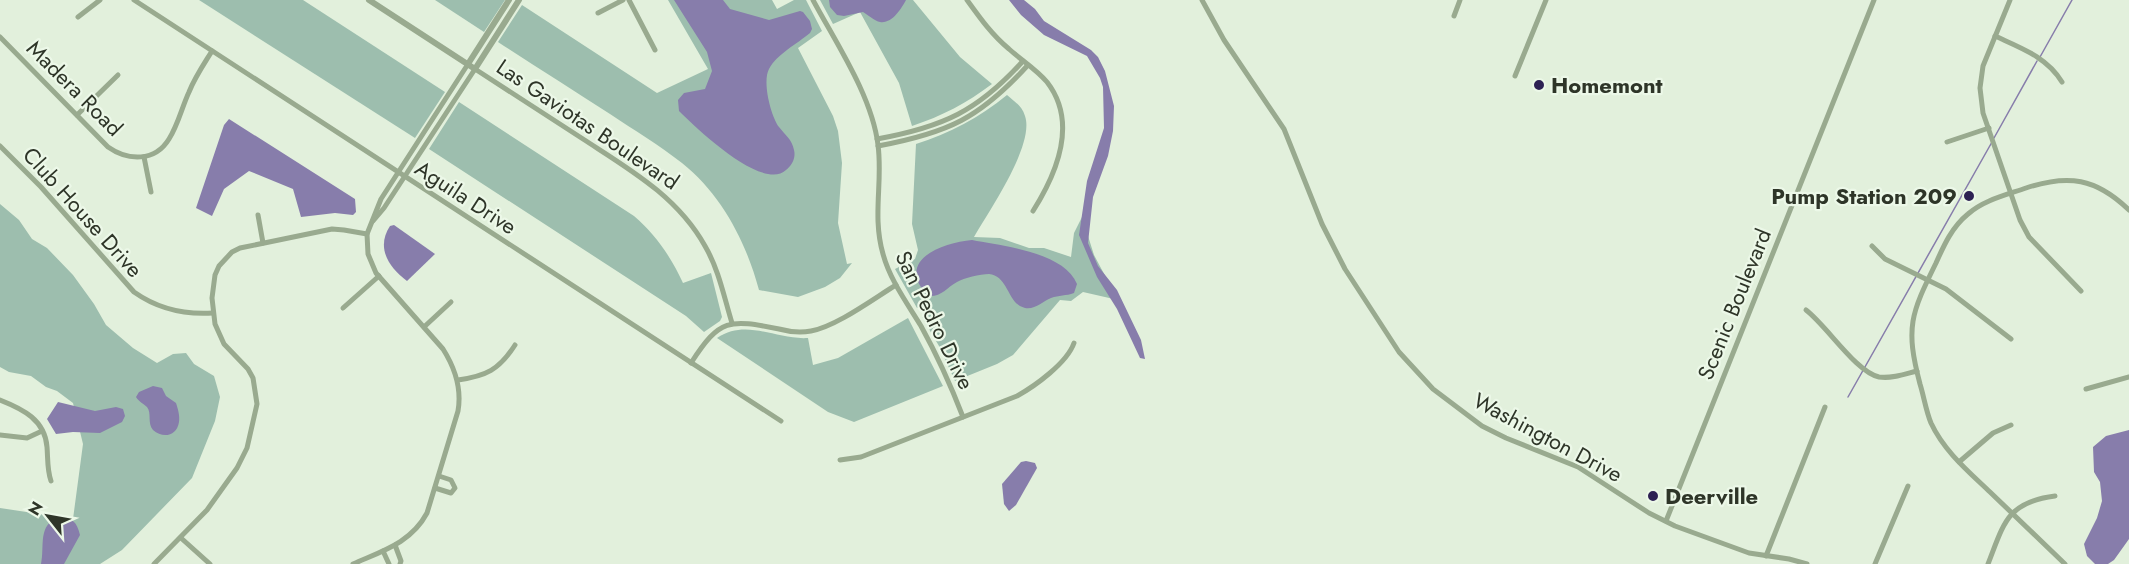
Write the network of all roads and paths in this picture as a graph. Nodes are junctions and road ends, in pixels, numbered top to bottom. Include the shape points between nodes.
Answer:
1 (100, 0) edge
2 (134, 0) edge
3 (369, 0) edge
4 (509, 0) edge
5 (519, 0) edge
6 (623, 0) edge
7 (629, 0) edge
8 (813, 0) edge
9 (967, 0) edge
10 (1202, 0) edge
11 (1460, 0) edge
12 (1546, 0) edge
13 (1874, 0) edge
14 (2010, 0) edge
15 (598, 13) dead end
16 (1454, 16) dead end
17 (78, 17) dead end
18 (1995, 36) junction
19 (0, 37) edge
20 (655, 50) dead end
21 (212, 51) junction
22 (1025, 63) junction
23 (468, 64) junction
24 (475, 69) junction
25 (118, 75) dead end
26 (1515, 76) dead end
27 (2062, 82) dead end
28 (77, 115) junction
29 (1989, 128) junction
30 (878, 142) junction
31 (1947, 142) dead end
32 (0, 146) edge
33 (144, 157) junction
34 (399, 172) junction
35 (405, 177) junction
36 (151, 192) dead end
37 (2012, 193) junction
38 (2129, 210) edge
39 (1033, 211) dead end
40 (258, 215) dead end
41 (370, 225) junction
42 (367, 234) junction
43 (263, 243) junction
44 (1872, 246) dead end
45 (379, 276) junction
46 (1928, 280) junction
47 (896, 285) junction
48 (2081, 291) dead end
49 (450, 302) dead end
50 (343, 308) dead end
51 (1806, 310) dead end
52 (213, 313) junction
53 (732, 323) junction
54 (424, 327) junction
55 (2011, 339) dead end
56 (1074, 343) dead end
57 (515, 345) dead end
58 (691, 363) junction
59 (1917, 371) junction
60 (2129, 377) edge
61 (458, 380) junction
62 (2086, 389) dead end
63 (0, 400) edge
64 (1825, 407) dead end
65 (963, 417) junction
66 (781, 421) dead end
67 (2011, 425) dead end
68 (42, 431) junction
69 (0, 435) edge
70 (840, 460) dead end
71 (1959, 462) junction
72 (439, 476) junction
73 (51, 481) dead end
74 (1908, 486) dead end
75 (435, 488) junction
76 (2055, 496) dead end
77 (2012, 513) junction
78 (1666, 521) junction
79 (181, 538) junction
80 (395, 545) junction
81 (383, 551) junction
82 (1766, 556) junction
83 (154, 564) edge
84 (210, 564) edge
85 (353, 564) edge
86 (389, 564) edge
87 (400, 564) edge
88 (1807, 564) edge
89 (1875, 564) edge
90 (1988, 564) edge
91 (2065, 564) edge

1 - 17 street
2 - 21 street, Aguila Drive
3 - 23 street, Las Gaviotas Boulevard
4 - 23 street
5 - 24 street
6 - 15 street
7 - 20 street
8 - 30 street, San Pedro Drive via 865,97
9 - 22 street via 993,34
10 - 78 street, Washington Drive via 1284,129 1342,265 1408,363 1448,401 1482,426 1578,467
11 - 16 street
12 - 26 street
13 - 78 street, Scenic Boulevard
14 - 18 street
18 - 27 street via 2054,68
18 - 29 street via 1983,66 1980,88
19 - 28 street, Madera Road
21 - 33 street via 190,89 170,138
21 - 34 street, Aguila Drive
22 - 30 street via 989,95 950,119
22 - 39 street via 1052,89 1063,123 1060,152
23 - 24 street, Las Gaviotas Boulevard
23 - 34 street
24 - 35 street
24 - 53 street, Las Gaviotas Boulevard via 639,176 673,203 711,256
25 - 28 street
28 - 33 street, Madera Road via 113,150 132,158
29 - 31 street
29 - 37 street
30 - 47 street, San Pedro Drive via 878,229
32 - 52 street, Club House Drive via 134,292 171,311
33 - 36 street
34 - 35 street, Aguila Drive
34 - 41 street
35 - 41 street
35 - 58 street, Aguila Drive
37 - 38 street via 2056,180 2074,180 2106,191
37 - 46 street via 1984,203 1966,215 1947,240
37 - 48 street via 2028,237
40 - 43 street
41 - 42 street
42 - 43 street via 332,229
42 - 45 street via 368,254
43 - 52 street via 231,252 219,266 213,284
44 - 46 street via 1885,259
45 - 50 street
45 - 54 street
46 - 55 street via 1952,293
46 - 59 street via 1912,321
47 - 53 street via 814,331 790,332
47 - 65 street, San Pedro Drive via 932,347
49 - 54 street
51 - 59 street via 1869,372 1892,377
52 - 79 street via 224,344 253,378 257,404 244,456 207,510
53 - 58 street via 710,336
54 - 61 street via 451,361
56 - 65 street via 1065,358 1027,390
57 - 61 street via 493,370
58 - 66 street, Aguila Drive
59 - 71 street via 1931,422 1942,443
60 - 62 street
61 - 72 street via 458,411
63 - 68 street via 29,413
64 - 82 street
65 - 70 street via 861,457
67 - 71 street via 1993,433
68 - 69 street via 27,438
68 - 73 street via 47,441
71 - 77 street
72 - 75 street
72 - 75 street via 451,480 455,488 451,493
74 - 89 street
75 - 80 street via 422,523
76 - 77 street via 2033,499
77 - 90 street
77 - 91 street
78 - 82 street, Washington Drive
79 - 83 street
79 - 84 street
80 - 81 street
80 - 87 street
81 - 85 street
81 - 86 street
82 - 88 street, Washington Drive

